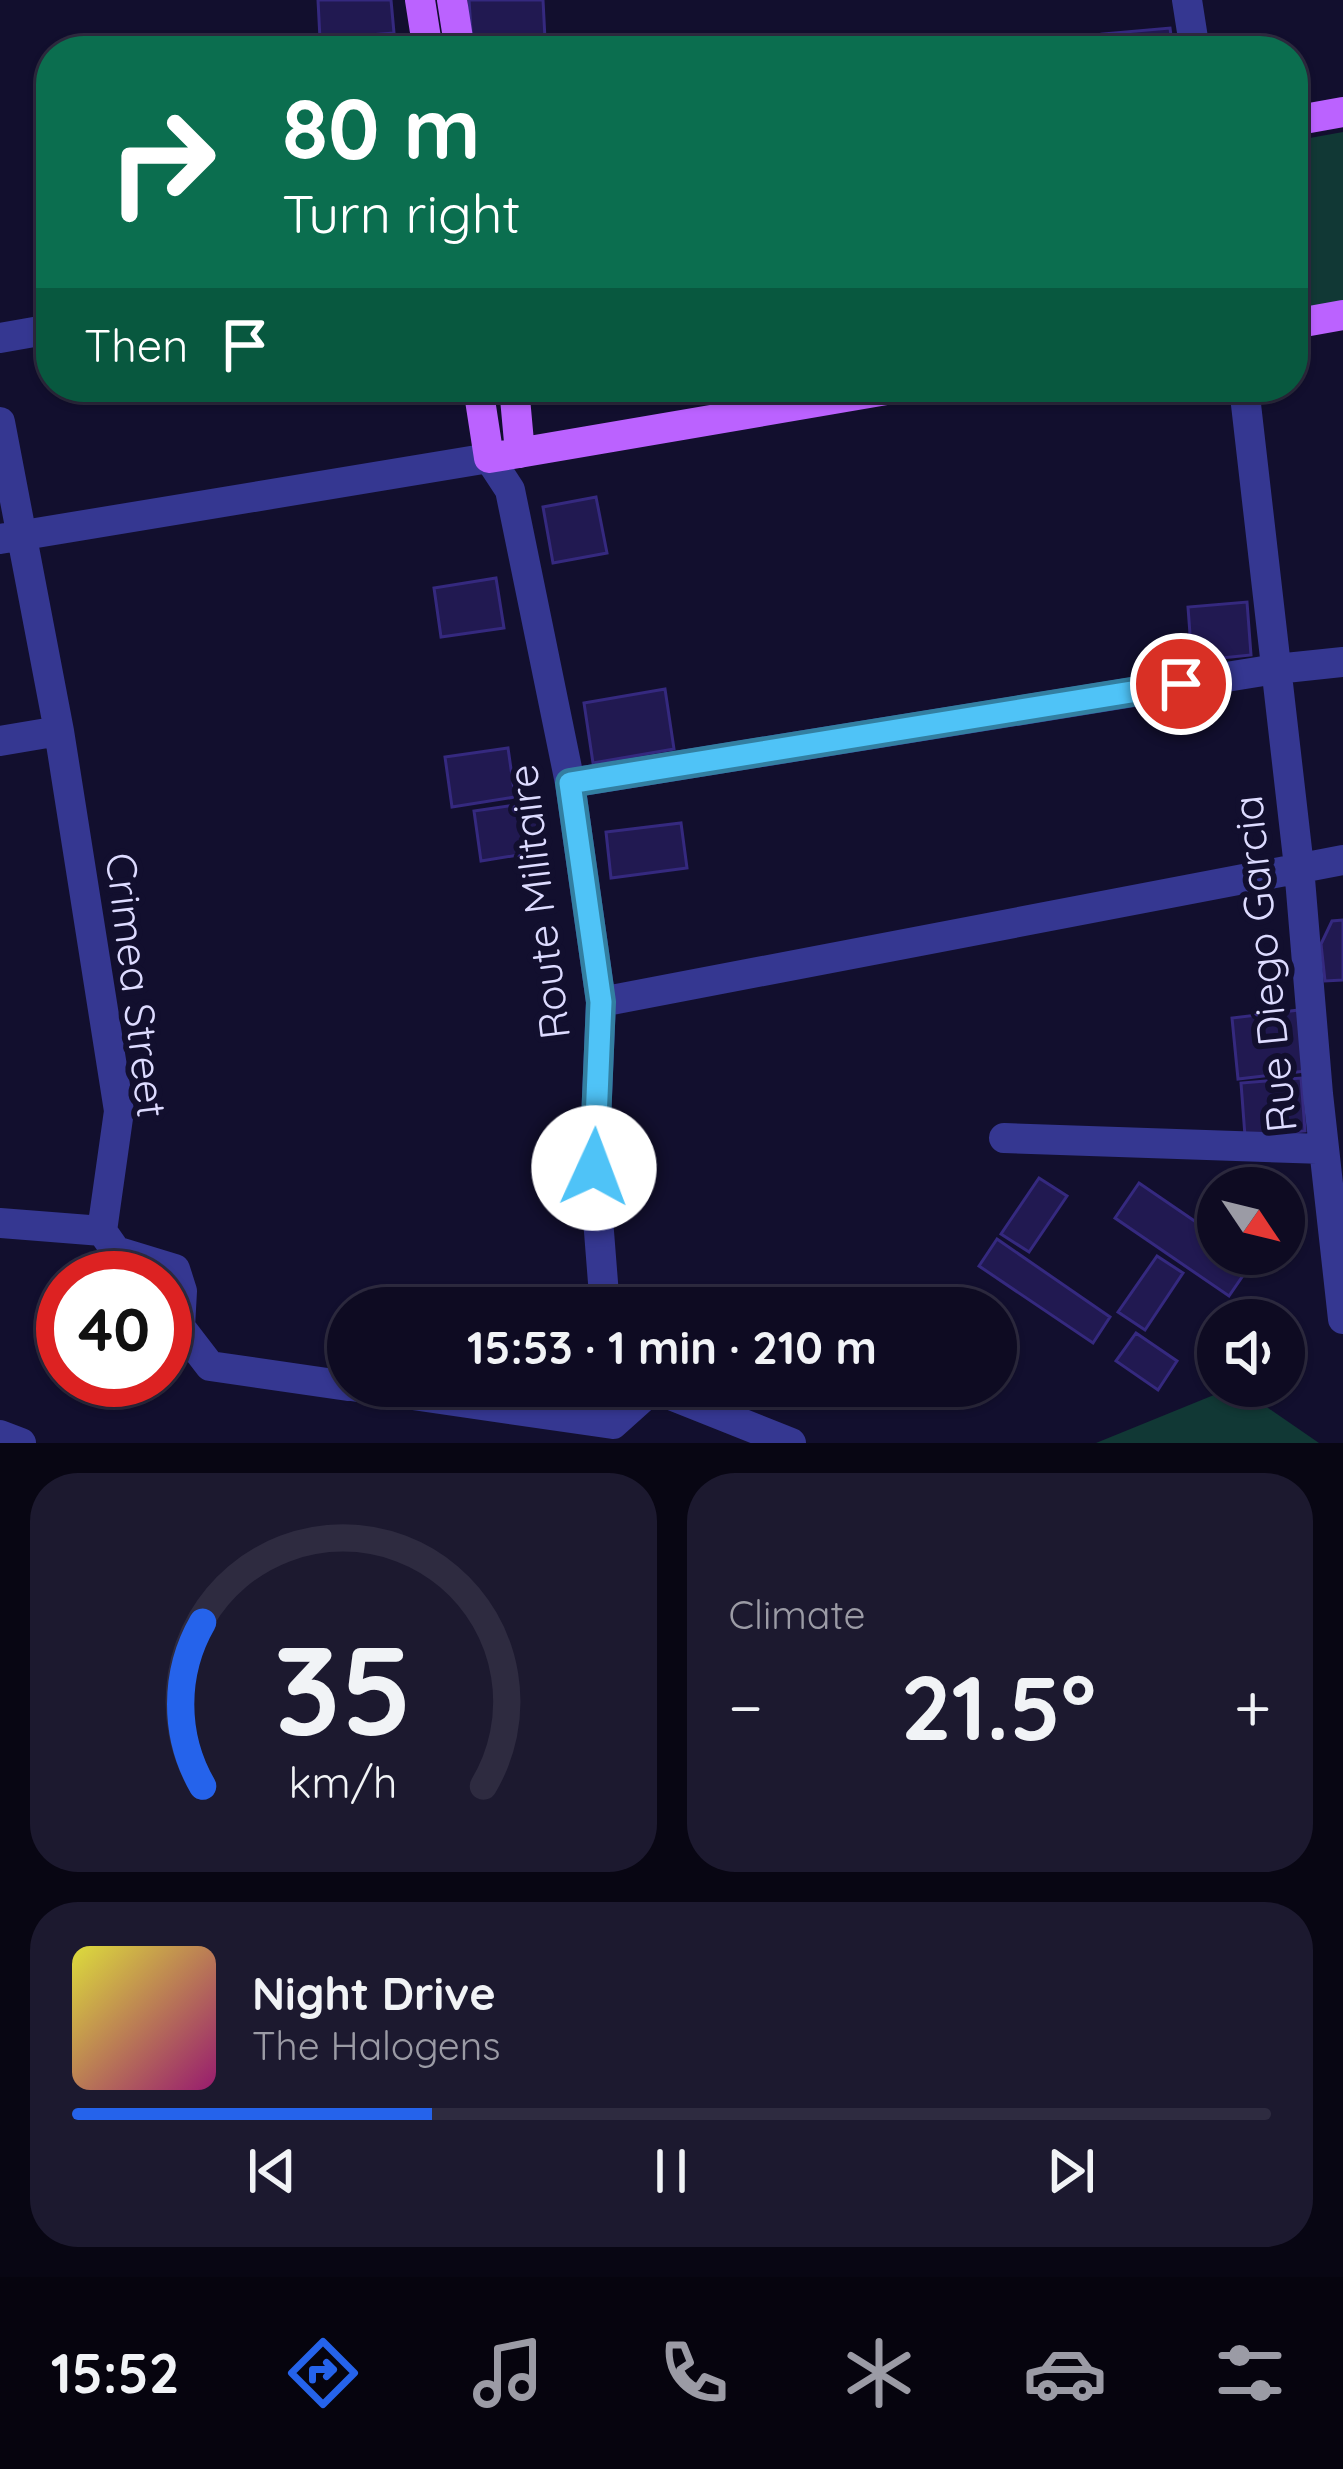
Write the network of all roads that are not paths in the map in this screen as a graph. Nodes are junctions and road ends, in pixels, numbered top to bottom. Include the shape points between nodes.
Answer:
1 (421, 0) edge
2 (452, 0) edge
3 (1187, 0) edge
4 (426, 36) edge
5 (458, 36) edge
6 (1193, 36) edge
7 (1343, 112) edge
8 (1308, 118) edge
9 (1343, 315) edge
10 (1308, 321) edge
11 (36, 332) edge
12 (0, 338) edge
13 (484, 402) edge
14 (512, 402) edge
15 (812, 402) edge
16 (1246, 402) edge
17 (0, 422) edge
18 (504, 456) junction
19 (11, 537) edge
20 (1343, 662) edge
21 (1276, 669) junction
22 (59, 731) junction
23 (0, 741) edge
24 (570, 783) junction
25 (1343, 860) edge
26 (1299, 867) junction
27 (601, 1002) junction
28 (1330, 1092) edge
29 (1004, 1138) dead end
30 (1324, 1149) junction
31 (0, 1223) edge
32 (1338, 1223) edge
33 (102, 1231) junction
34 (603, 1287) edge
35 (1343, 1319) edge
36 (327, 1383) edge
37 (495, 1407) edge
38 (630, 1407) edge
39 (700, 1407) edge
40 (0, 1435) edge
41 (21, 1443) edge
42 (791, 1443) edge

1 - 4 main road
2 - 5 main road
3 - 6 street
7 - 8 main road
9 - 10 main road
11 - 12 street
13 - 18 main road
14 - 18 main road
15 - 18 main road
16 - 21 street, Rue Diego Garcia
17 - 19 street, Crimea Street
18 - 19 street
18 - 24 street, Route Militaire
19 - 22 street, Crimea Street
20 - 21 street
21 - 24 street
21 - 26 street, Rue Diego Garcia
22 - 23 street
22 - 33 street, Crimea Street via 119,1111
24 - 27 street, Route Militaire
25 - 26 street
26 - 27 street
26 - 28 street, Rue Diego Garcia
27 - 34 street, Route Militaire via 594,1168
28 - 30 street, Rue Diego Garcia
29 - 30 street
30 - 32 street, Rue Diego Garcia
31 - 33 street
32 - 35 street, Rue Diego Garcia
33 - 36 street via 116,1250 175,1269 180,1328 210,1366
37 - 38 street via 613,1424
39 - 42 street
40 - 41 street

